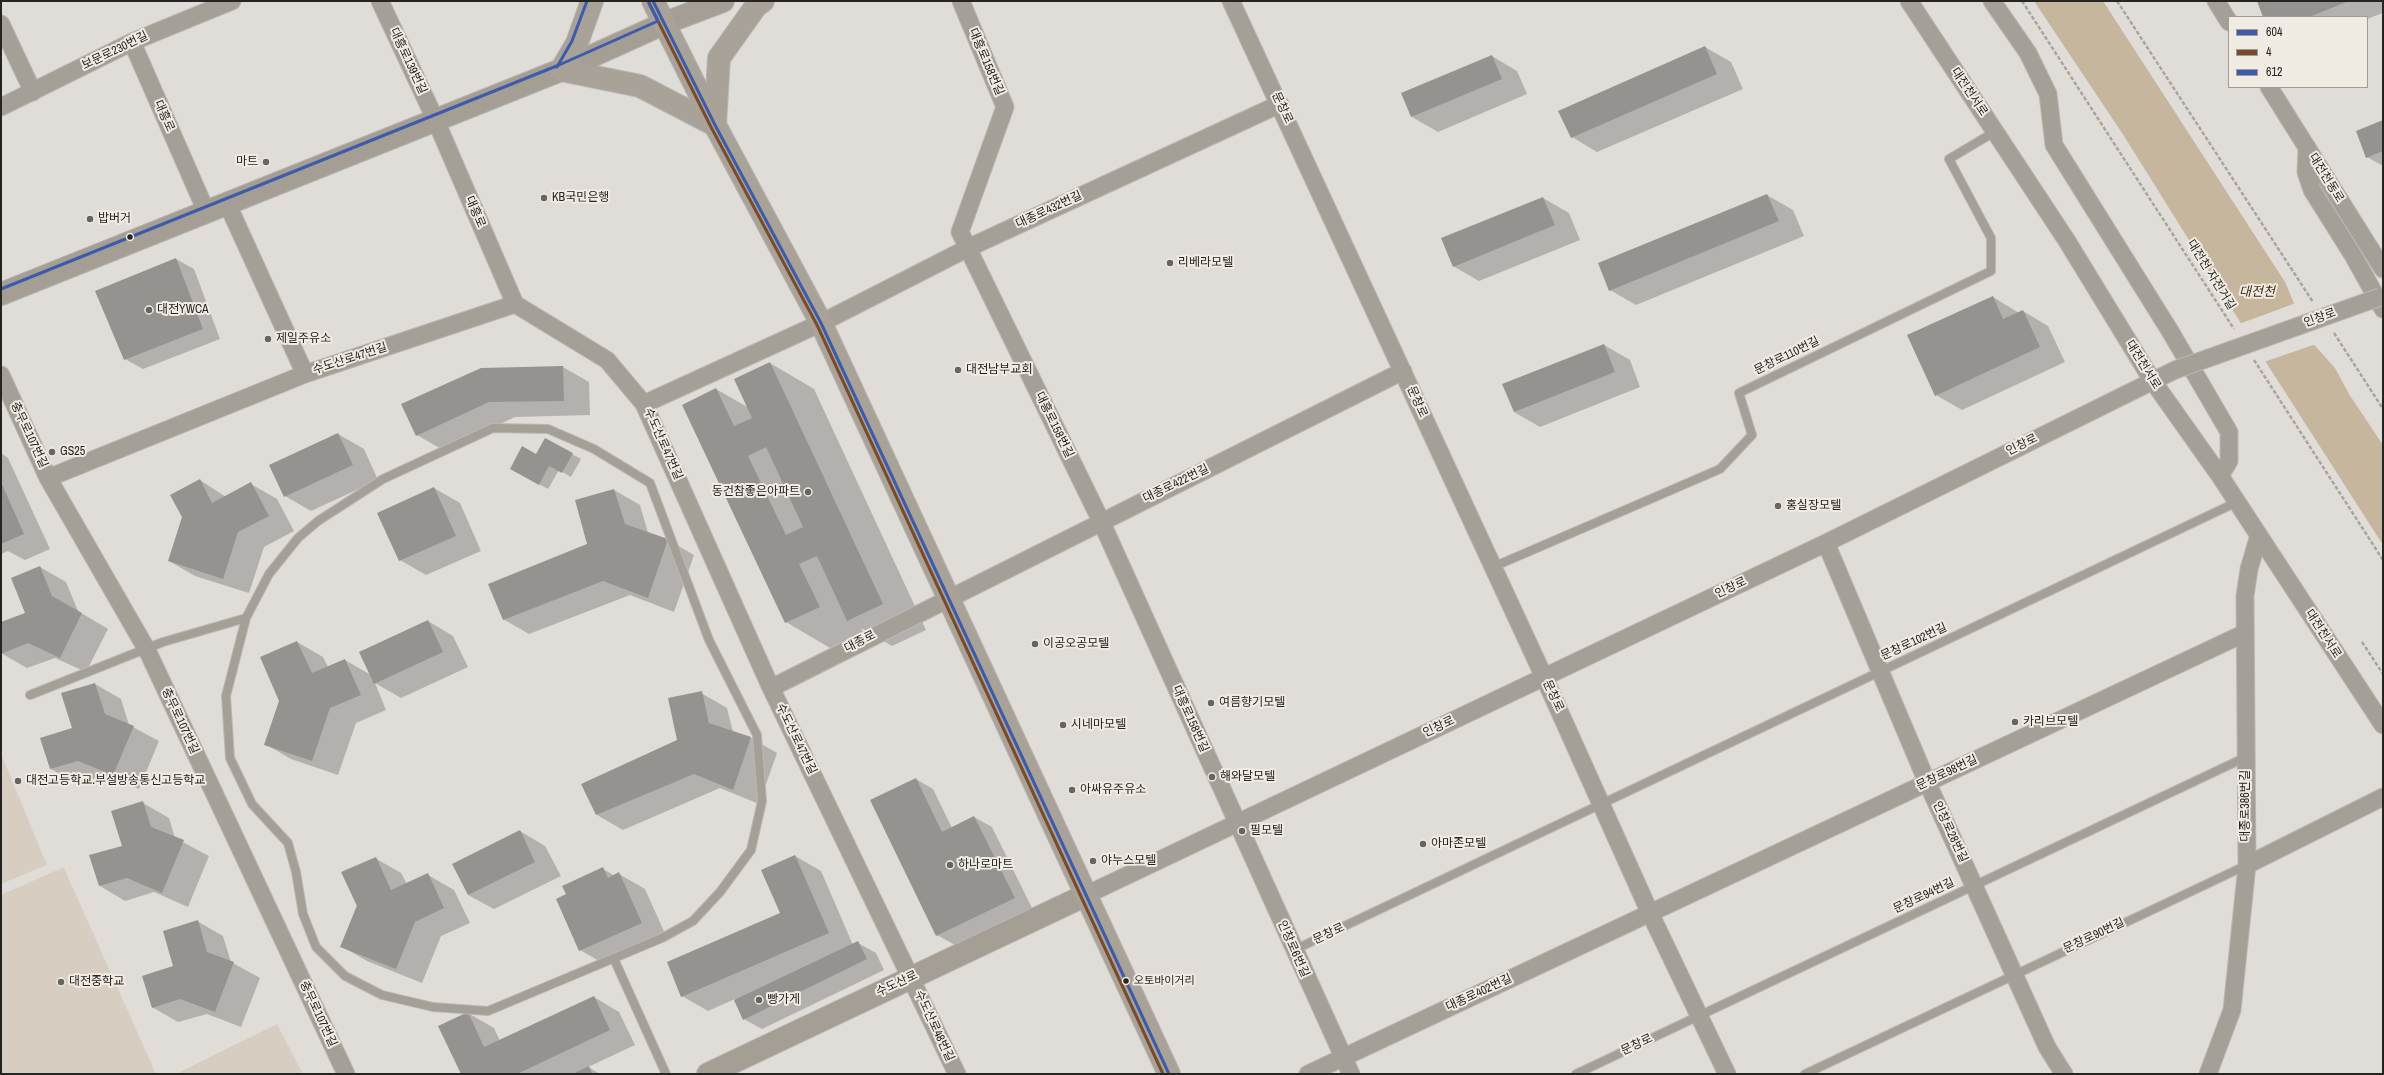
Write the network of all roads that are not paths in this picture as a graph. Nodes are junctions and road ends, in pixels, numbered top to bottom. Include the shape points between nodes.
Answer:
1 (232, 1) edge
2 (380, 1) edge
3 (592, 1) edge
4 (653, 1) edge
5 (723, 1) edge
6 (763, 1) edge
7 (961, 1) edge
8 (1231, 1) edge
9 (1909, 1) edge
10 (1992, 1) edge
11 (2216, 1) edge
12 (2228, 20) edge
13 (665, 23) junction
14 (1, 24) edge
15 (132, 42) junction
16 (561, 70) junction
17 (2270, 88) edge
18 (33, 92) junction
19 (1280, 104) junction
20 (1, 107) edge
21 (436, 121) junction
22 (715, 125) junction
23 (1996, 131) junction
24 (2307, 147) junction
25 (227, 203) junction
26 (206, 211) junction
27 (968, 248) junction
28 (2383, 269) edge
29 (1, 294) edge
30 (2382, 301) edge
31 (515, 304) junction
32 (821, 323) junction
33 (1403, 371) junction
34 (305, 374) junction
35 (1, 375) edge
36 (2152, 380) junction
37 (644, 404) junction
38 (2220, 476) junction
39 (48, 478) junction
40 (2237, 502) junction
41 (1101, 521) junction
42 (2258, 535) junction
43 (1826, 543) junction
44 (1493, 567) junction
45 (948, 597) junction
46 (246, 618) junction
47 (2245, 633) junction
48 (147, 650) junction
49 (1880, 671) junction
50 (1544, 677) junction
51 (771, 688) junction
52 (30, 695) dead end
53 (2383, 725) edge
54 (2246, 757) junction
55 (1927, 782) junction
56 (2383, 797) edge
57 (1602, 804) junction
58 (1236, 823) junction
59 (2247, 864) junction
60 (1974, 885) junction
61 (1086, 895) junction
62 (1650, 913) junction
63 (1294, 950) junction
64 (614, 959) junction
65 (2015, 973) junction
66 (912, 978) junction
67 (1699, 1016) junction
68 (1342, 1058) junction
69 (346, 1074) edge
70 (666, 1074) edge
71 (708, 1074) edge
72 (957, 1074) edge
73 (1169, 1074) edge
74 (1308, 1074) edge
75 (1351, 1074) edge
76 (1576, 1074) edge
77 (1727, 1074) edge
78 (1805, 1074) edge
79 (2064, 1074) edge
80 (2208, 1074) edge

1 - 15 street, 보문로230번길
2 - 21 street, 대흥로139번길
3 - 16 main road via 577,43
4 - 13 main road
5 - 13 main road
6 - 22 main road via 756,6 719,58
7 - 27 street, 대흥로158번길 via 1005,107 960,232
8 - 19 street, 문창로
9 - 23 street, 대전천서로
10 - 38 street via 2028,53 2048,94 2054,145 2166,324 2229,432 2229,461
11 - 12 street
13 - 16 main road
13 - 22 main road
14 - 18 street
15 - 18 street, 보문로230번길
15 - 26 street, 대흥로
16 - 21 main road
16 - 22 main road via 640,86
17 - 24 street, 대전천동로
18 - 20 street, 보문로230번길
19 - 27 street, 대종로432번길
19 - 33 street, 문창로
21 - 25 main road
21 - 31 street, 대흥로
22 - 32 main road
23 - 36 street, 대전천서로 via 2068,241
23 - 44 lane, 문창로110번길 via 1949,158 1991,238 1991,271 1739,393 1752,435 1720,469
24 - 28 street, 대전천동로
24 - 30 street via 2306,172 2312,190
25 - 26 main road
25 - 34 street
26 - 29 main road
27 - 32 street, 대종로432번길
27 - 41 street, 대흥로158번길
30 - 36 street, 인창로, bridge
31 - 34 street, 수도산로47번길
31 - 37 street, 수도산로47번길 via 607,360
32 - 37 street
32 - 45 main road
33 - 41 street, 대종로422번길
33 - 44 street, 문창로
34 - 39 street, 수도산로47번길
35 - 39 street, 충무로107번길
36 - 38 street, 대전천서로
36 - 43 street, 인창로
37 - 51 street, 수도산로47번길
38 - 40 street, 대전천서로
39 - 48 street, 충무로107번길
40 - 42 street, 대전천서로
40 - 49 lane, 문창로102번길
41 - 45 street, 대종로422번길
41 - 58 street, 대흥로158번길
42 - 47 street, 대종로386번길 via 2245,596
42 - 53 street, 대전천서로
43 - 49 street, 인창로28번길
43 - 50 street, 인창로
44 - 50 street, 문창로
45 - 51 street, 대종로
45 - 61 main road
46 - 48 lane via 163,642
46 - 64 lane via 226,696 230,758 252,804 288,843 303,914 316,947 345,976 382,995 434,1006 488,1011
46 - 64 lane via 269,574 298,538 318,521 383,479 493,428 548,429 594,449 650,483 709,640 757,735 762,802 751,850 720,892 693,921
47 - 54 street, 대종로386번길
47 - 55 street, 문창로98번길
48 - 52 lane
48 - 69 street, 충무로107번길
49 - 55 street, 인창로28번길
49 - 57 lane, 문창로102번길
50 - 57 street, 문창로
50 - 58 street, 인창로
51 - 66 street, 수도산로47번길
54 - 59 street, 대종로386번길
54 - 60 lane, 문창로94번길
55 - 60 street, 인창로28번길
55 - 62 street, 문창로98번길
56 - 59 street, 문창로90번길
57 - 62 street, 문창로
57 - 63 lane, 문창로
58 - 61 street, 인창로
58 - 63 street, 인창로6번길
59 - 65 lane, 문창로90번길
59 - 80 street, 대종로386번길 via 2232,1010
60 - 65 street, 인창로28번길
60 - 67 lane, 문창로94번길
61 - 66 main road, 수도산로
61 - 73 main road
62 - 67 street, 문창로
62 - 68 street, 대종로402번길
63 - 68 street, 인창로6번길
64 - 70 lane
65 - 78 lane, 문창로90번길
65 - 79 street, 인창로28번길 via 2047,1048
66 - 71 main road, 수도산로
66 - 72 street, 수도산로48번길
67 - 76 lane, 문창로
67 - 77 street, 문창로
68 - 74 street, 대종로402번길
68 - 75 street, 인창로6번길

